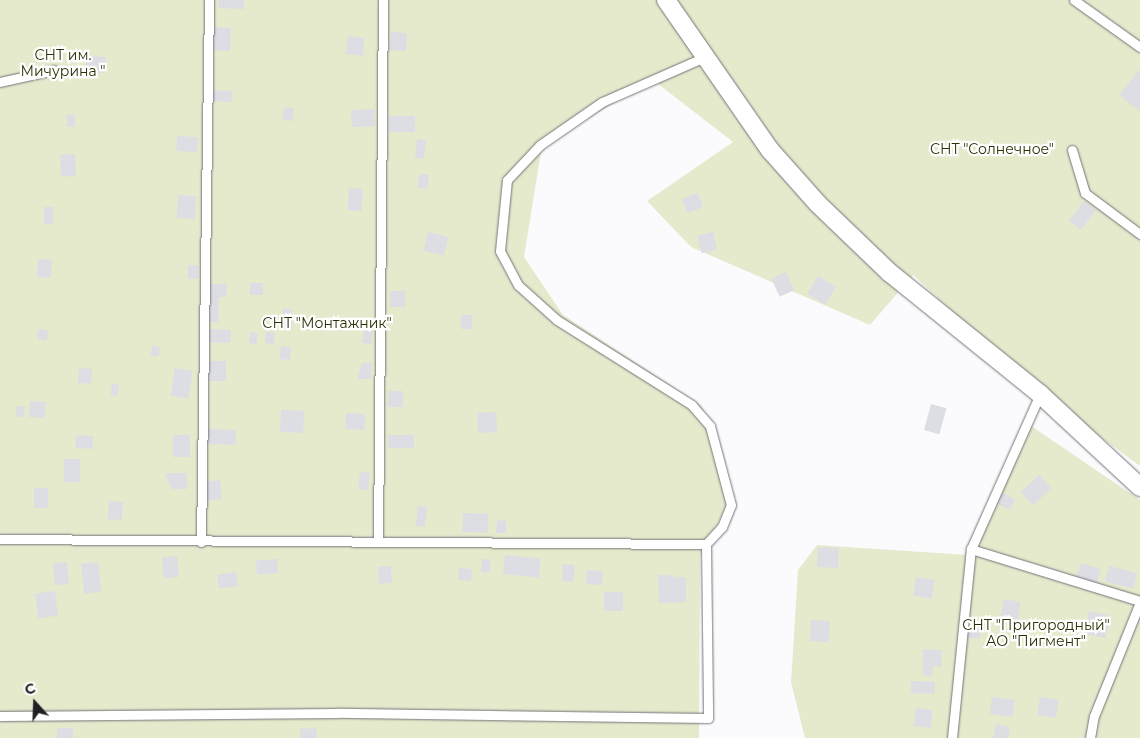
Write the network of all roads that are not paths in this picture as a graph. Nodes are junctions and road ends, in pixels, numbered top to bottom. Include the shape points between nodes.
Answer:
1 (209, 0) edge
2 (383, 0) edge
3 (666, 0) edge
4 (1074, 0) edge
5 (1140, 47) edge
6 (707, 56) junction
7 (54, 70) dead end
8 (0, 82) edge
9 (1072, 150) dead end
10 (1140, 234) edge
11 (1040, 394) junction
12 (1140, 488) edge
13 (0, 539) edge
14 (378, 540) junction
15 (201, 542) junction
16 (706, 544) junction
17 (971, 549) junction
18 (1140, 601) edge
19 (0, 716) edge
20 (952, 738) edge
21 (1090, 738) edge

1 - 15 lane
2 - 14 lane
3 - 6 street
4 - 5 lane
6 - 11 street via 770,150 818,204 890,273
6 - 16 lane via 602,102 540,145 507,180 500,251 518,285 557,320 692,404 710,426 731,505 722,527
7 - 8 lane
9 - 10 lane via 1086,192
11 - 12 street
11 - 17 lane
13 - 15 lane
14 - 15 lane
14 - 16 lane
16 - 19 lane via 708,718 336,713
17 - 18 lane
17 - 20 lane
18 - 21 lane via 1094,716

